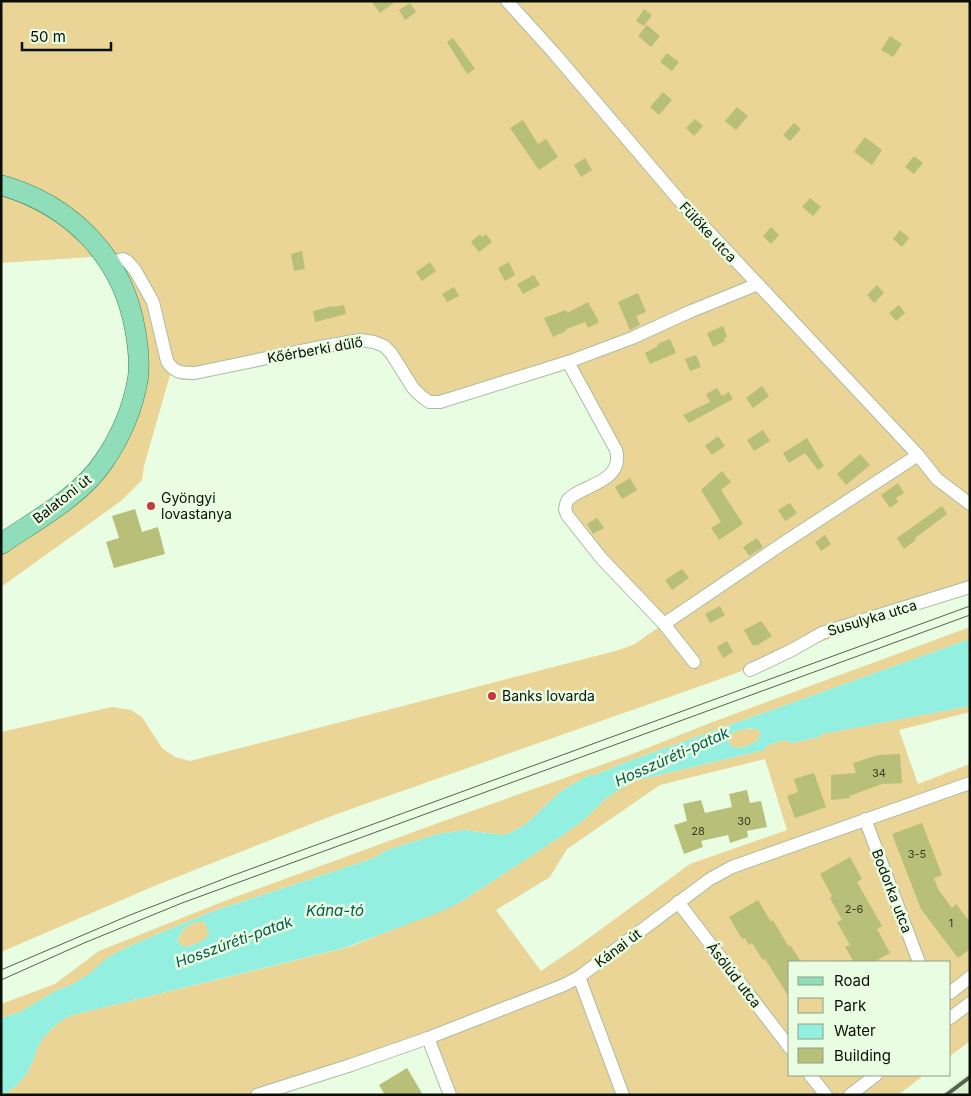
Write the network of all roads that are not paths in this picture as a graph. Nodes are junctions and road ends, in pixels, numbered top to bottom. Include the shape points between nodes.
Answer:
1 (507, 1) edge
2 (1, 185) edge
3 (110, 263) junction
4 (758, 284) junction
5 (568, 362) junction
6 (918, 455) junction
7 (970, 504) edge
8 (1, 544) edge
9 (970, 587) edge
10 (664, 624) junction
11 (694, 662) dead end
12 (750, 670) dead end
13 (970, 782) edge
14 (866, 819) junction
15 (678, 902) junction
16 (919, 961) edge
17 (579, 977) junction
18 (970, 977) edge
19 (951, 992) edge
20 (970, 1003) edge
21 (951, 1017) edge
22 (428, 1038) junction
23 (788, 1045) edge
24 (811, 1076) edge
25 (875, 1076) edge
26 (261, 1094) edge
27 (450, 1095) edge
28 (623, 1095) edge
29 (826, 1095) edge
30 (850, 1095) edge

1 - 4 street, Fülőke utca via 664,184
2 - 3 main road, Balatoni út via 35,197 69,218
3 - 5 street, Kőérberki dűlő via 123,259 135,270 153,302 167,361 181,373 195,374 360,340 384,346 420,396 429,402 440,402
3 - 8 main road, Balatoni út via 126,294 138,343 138,377 124,424 103,463 87,482
4 - 5 street, Kőérberki dűlő
4 - 6 street, Fülőke utca
5 - 10 street via 618,458 613,471 604,480 568,500 567,515 602,559
6 - 7 street, Fülőke utca via 937,478
6 - 10 street
9 - 12 street, Susulyka utca via 822,633
10 - 11 street
13 - 14 street, Kánai út
14 - 15 street, Kánai út via 732,866
14 - 16 street, Bodorka utca
15 - 17 street, Kánai út
15 - 23 street, Ásólúd utca
17 - 22 street, Kánai út
17 - 28 street
18 - 19 street
20 - 21 street
22 - 26 street, Kánai út
22 - 27 street
24 - 29 street
25 - 30 street

